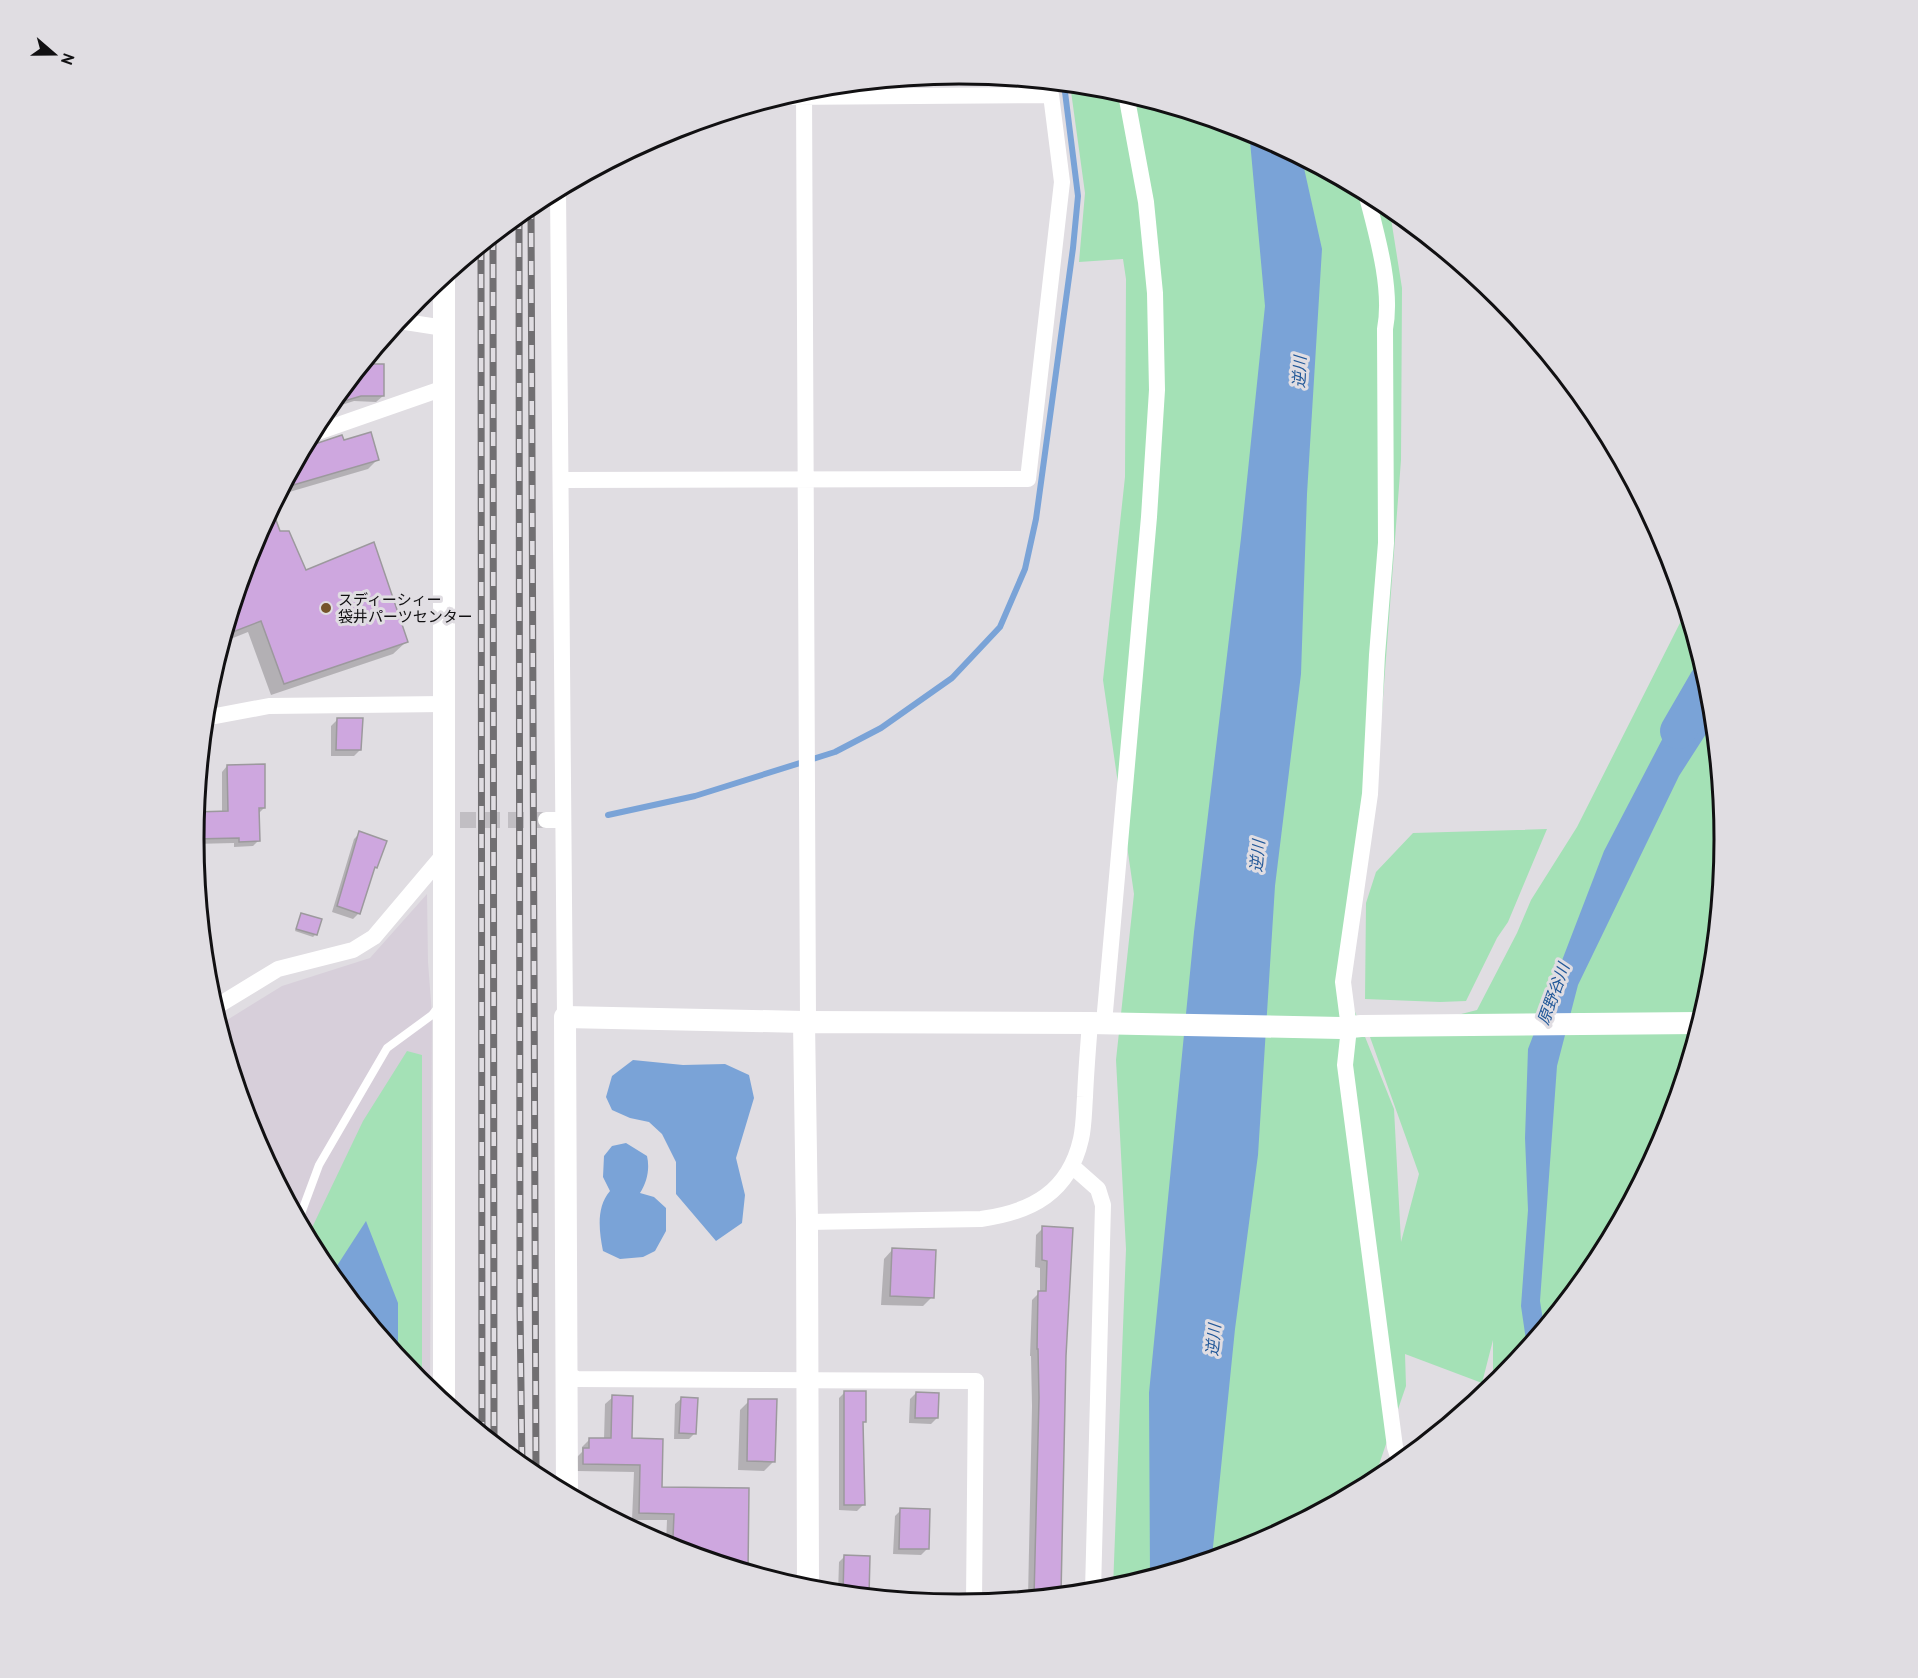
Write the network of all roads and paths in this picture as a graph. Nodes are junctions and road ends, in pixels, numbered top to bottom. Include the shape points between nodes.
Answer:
1 (842, 93) edge
2 (804, 101) edge
3 (1128, 104) edge
4 (558, 200) edge
5 (1369, 206) edge
6 (444, 287) edge
7 (408, 322) edge
8 (444, 328) junction
9 (444, 388) junction
10 (325, 429) edge
11 (561, 480) junction
12 (806, 481) junction
13 (444, 704) junction
14 (214, 716) edge
15 (546, 820) tunnel mouth
16 (563, 820) junction
17 (445, 853) junction
18 (445, 1000) junction
19 (223, 1003) edge
20 (565, 1017) junction
21 (806, 1022) junction
22 (1690, 1023) edge
23 (1102, 1024) junction
24 (1351, 1028) junction
25 (1072, 1166) junction
26 (302, 1210) edge
27 (807, 1222) junction
28 (566, 1374) junction
29 (806, 1381) junction
30 (444, 1391) edge
31 (1398, 1453) edge
32 (567, 1484) edge
33 (808, 1578) edge
34 (1093, 1581) edge
35 (974, 1593) edge

1 - 12 street via 1051,95 1062,182 1028,478
2 - 12 street
3 - 23 street via 1148,213 1157,390 1149,517
4 - 11 street
5 - 24 street via 1382,253 1387,318 1386,543 1370,794 1343,982
6 - 8 street
7 - 8 street
8 - 9 street
9 - 10 street
9 - 13 street
11 - 12 street
11 - 16 street
12 - 21 street
13 - 14 street via 269,706
13 - 17 street via 452,820
15 - 16 street
16 - 20 street
17 - 18 street
17 - 19 street via 374,937 353,950 278,969
18 - 26 lane via 432,1015 387,1048 320,1165
18 - 30 street
20 - 21 street
20 - 28 street
21 - 23 street
21 - 27 street
22 - 24 street
23 - 24 street
23 - 25 street via 1082,1137
24 - 31 street via 1346,1065
25 - 27 street via 1047,1195 1032,1206 1005,1216
25 - 34 street via 1098,1189 1103,1205
27 - 29 street
28 - 29 street via 577,1379
28 - 32 street
29 - 33 street
29 - 35 street via 976,1381

